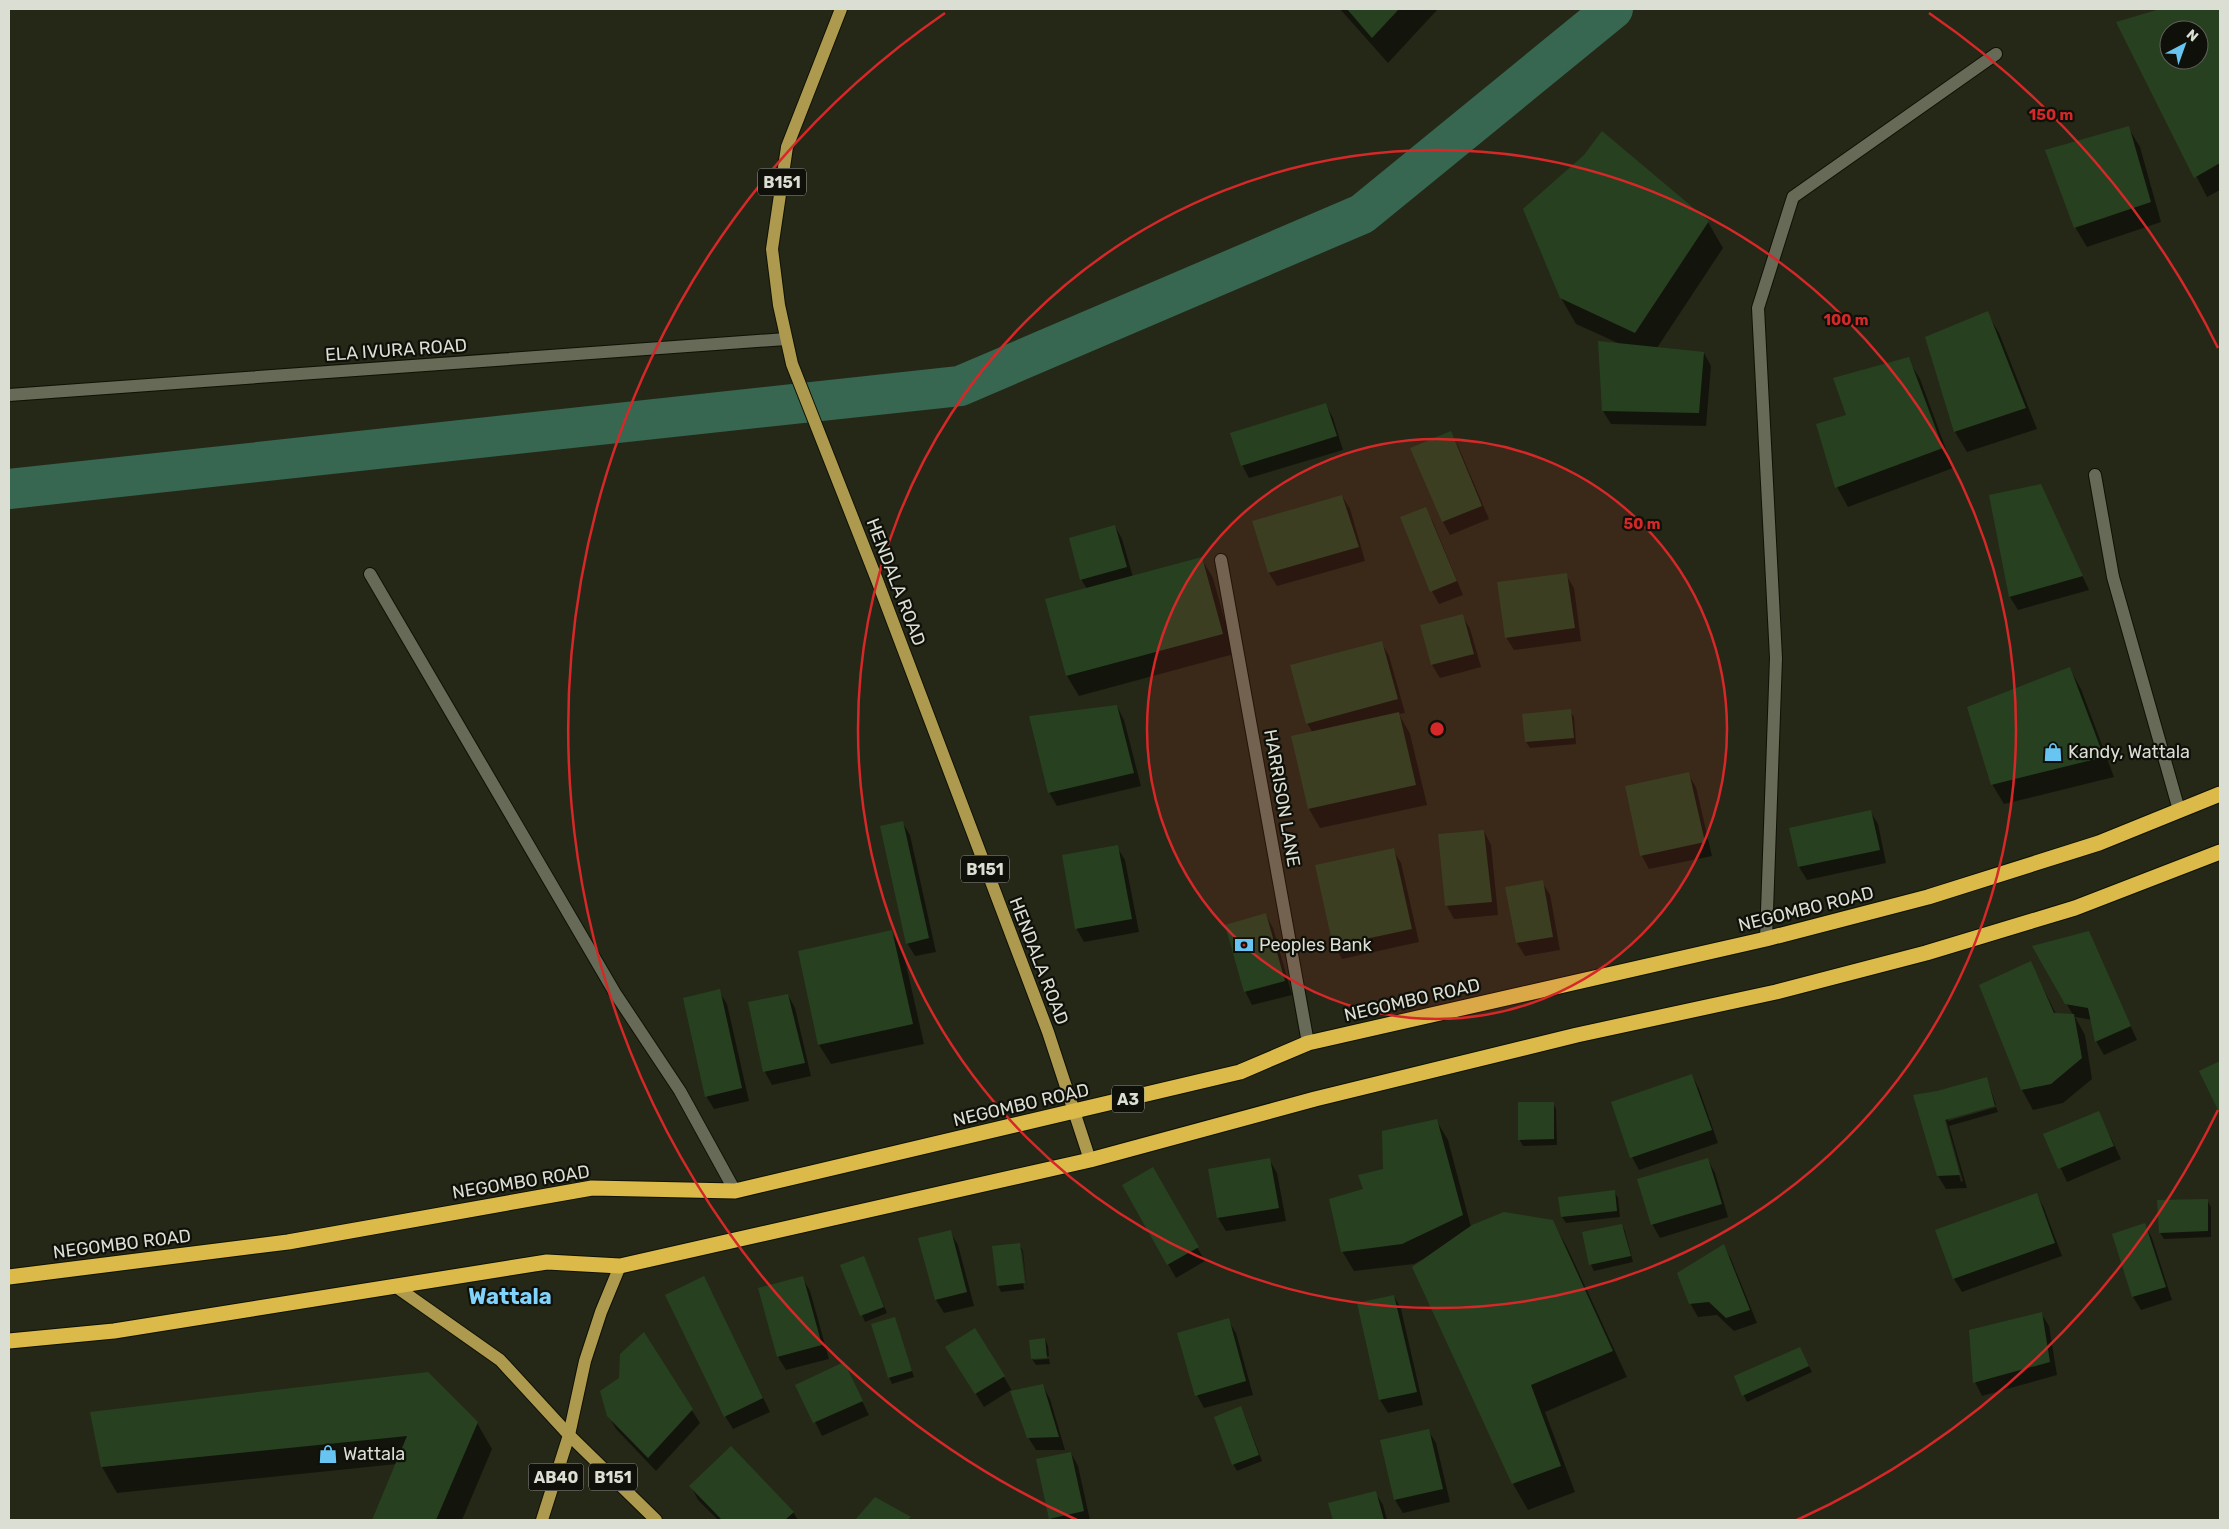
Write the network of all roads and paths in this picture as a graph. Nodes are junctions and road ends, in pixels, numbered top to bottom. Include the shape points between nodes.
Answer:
1 (841, 9) edge
2 (1996, 54) dead end
3 (786, 339) junction
4 (9, 395) edge
5 (2095, 475) dead end
6 (1221, 560) dead end
7 (370, 574) dead end
8 (2220, 794) edge
9 (2179, 810) junction
10 (2220, 852) edge
11 (1766, 939) junction
12 (1308, 1043) junction
13 (1074, 1111) junction
14 (1090, 1160) junction
15 (735, 1191) junction
16 (620, 1266) junction
17 (9, 1277) edge
18 (395, 1286) junction
19 (9, 1341) edge
20 (569, 1435) junction
21 (542, 1520) edge
22 (656, 1520) edge

1 - 3 main road, HENDALA ROAD / B151 via 787,147 772,249
2 - 11 street via 1793,197 1758,308 1776,658
3 - 4 street, ELA IVURA ROAD
3 - 13 main road, HENDALA ROAD / B151 via 792,364 1048,1032
5 - 9 street via 2113,577
6 - 12 street, HARRISON LANE
7 - 15 street via 615,992 680,1091
8 - 9 highway, NEGOMBO ROAD / A3
9 - 11 highway, NEGOMBO ROAD / A3 via 2099,843 1928,897
10 - 14 highway via 2075,908 1926,952 1776,992 1578,1035 1316,1099
11 - 12 highway, NEGOMBO ROAD / A3
12 - 13 highway, NEGOMBO ROAD / A3 via 1240,1072
13 - 14 main road, HENDALA ROAD / B151
13 - 15 highway, NEGOMBO ROAD / A3
14 - 16 highway
15 - 17 highway, NEGOMBO ROAD / A3 via 592,1188 288,1242
16 - 18 highway via 546,1262
16 - 20 main road via 585,1361
18 - 19 highway via 114,1331
18 - 20 main road via 500,1360
20 - 21 main road, AB40
20 - 22 main road, B151

